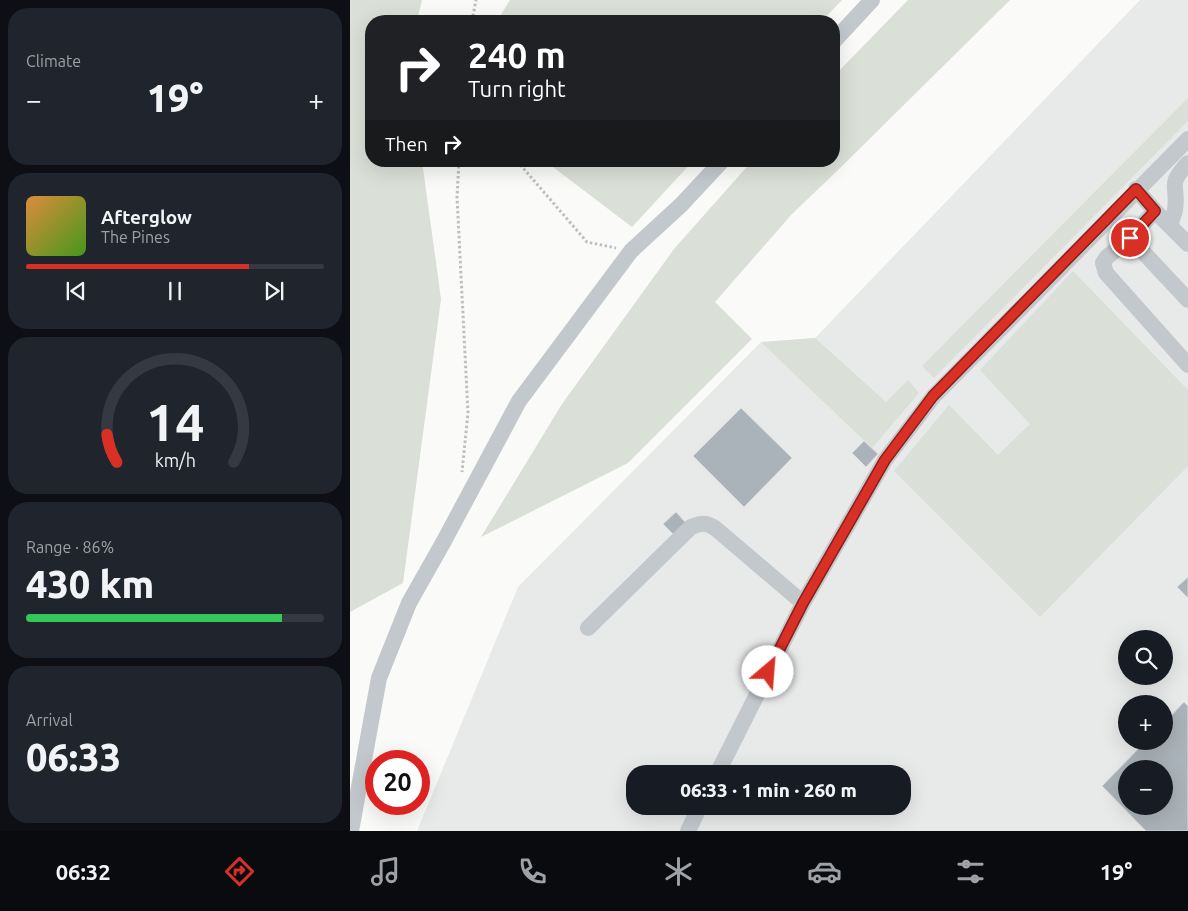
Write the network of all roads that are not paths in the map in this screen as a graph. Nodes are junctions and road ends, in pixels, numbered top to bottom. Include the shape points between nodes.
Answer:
1 (872, 0) edge
2 (840, 35) edge
3 (1188, 139) edge
4 (1188, 163) edge
5 (717, 167) edge
6 (1136, 189) junction
7 (1155, 211) junction
8 (1170, 225) junction
9 (1130, 238) junction
10 (1188, 244) edge
11 (1188, 300) edge
12 (1188, 364) edge
13 (803, 603) junction
14 (588, 628) dead end
15 (722, 765) edge
16 (696, 815) edge
17 (350, 831) edge
18 (688, 831) edge

1 - 2 lane
3 - 6 lane
4 - 8 lane via 1174,182 1175,209
5 - 17 lane via 681,206 631,251 519,401 410,603 379,678
6 - 7 lane
6 - 13 lane via 933,396 885,460
7 - 8 lane
7 - 9 lane
8 - 10 lane
9 - 11 lane
9 - 12 lane via 1107,257 1103,263 1106,273
13 - 14 lane via 708,523 691,527
13 - 15 lane
16 - 18 lane

